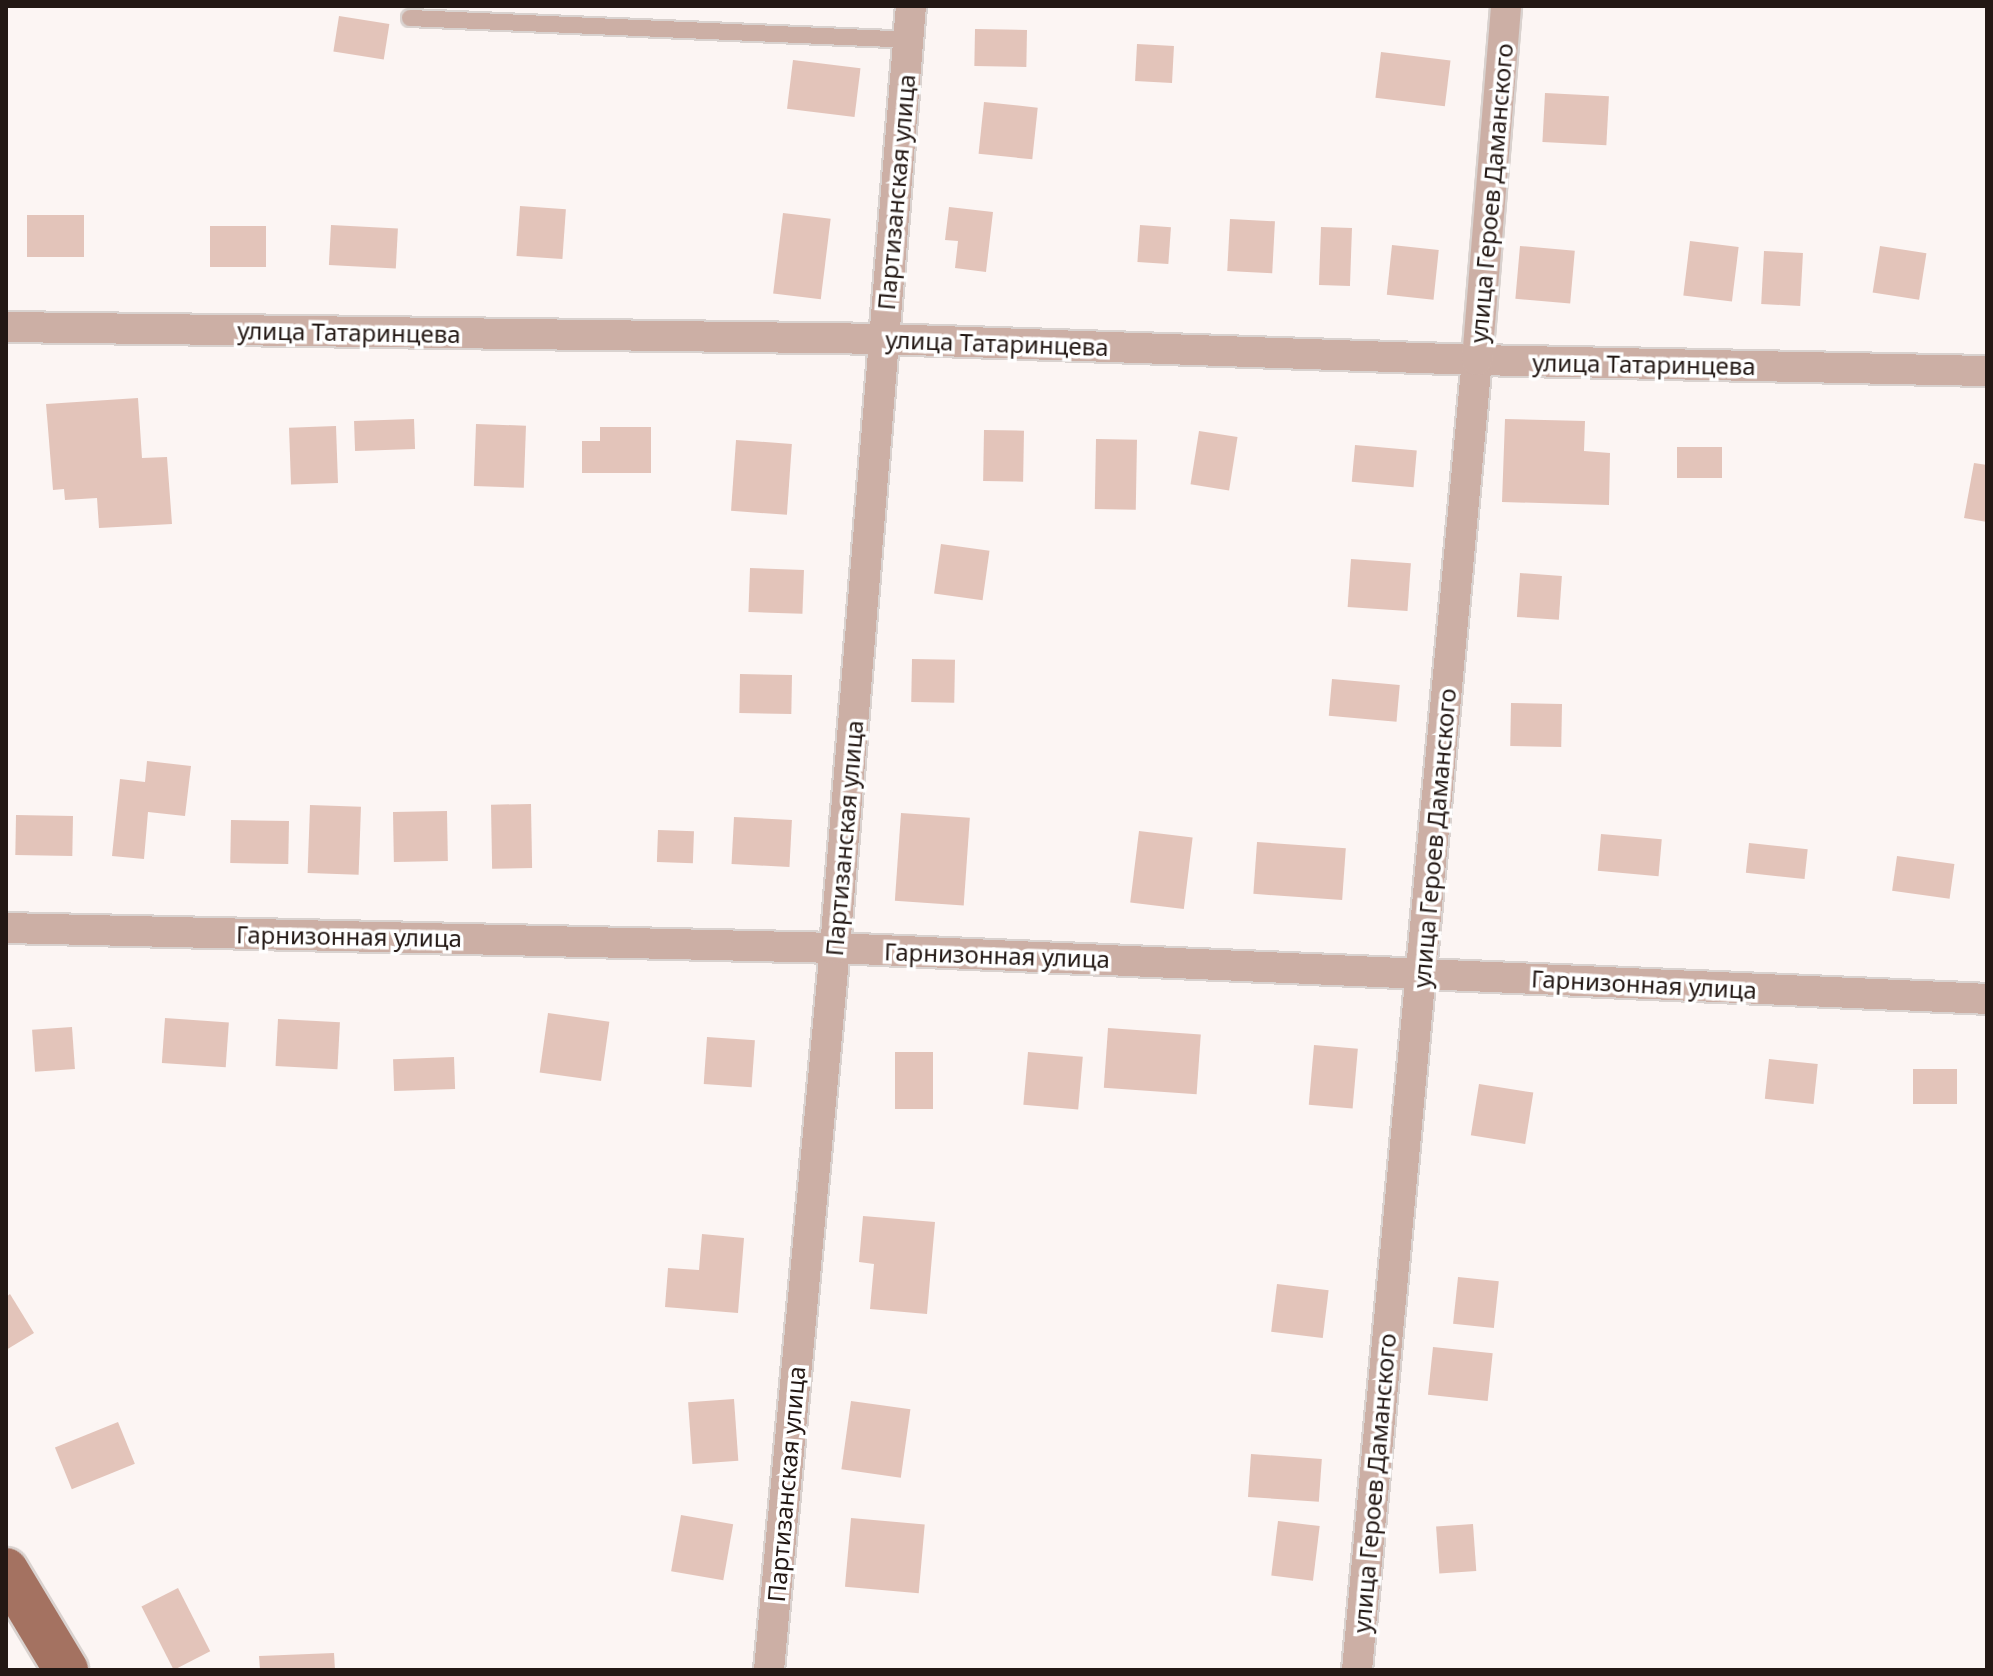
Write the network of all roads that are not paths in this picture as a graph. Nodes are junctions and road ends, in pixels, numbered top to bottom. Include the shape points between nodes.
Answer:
1 (911, 6) edge
2 (1506, 6) edge
3 (410, 18) dead end
4 (908, 40) junction
5 (6, 327) edge
6 (884, 339) junction
7 (1477, 360) junction
8 (1987, 371) edge
9 (6, 928) edge
10 (835, 948) junction
11 (1421, 974) junction
12 (1987, 999) edge
13 (6, 1570) edge
14 (66, 1670) edge
15 (769, 1670) edge
16 (1357, 1670) edge

1 - 4 street, Партизанская улица
2 - 7 street, улица Героев Даманского
3 - 4 lane
4 - 6 street, Партизанская улица
5 - 6 street, улица Татаринцева
6 - 7 street, улица Татаринцева
6 - 10 street, Партизанская улица
7 - 8 street, улица Татаринцева
7 - 11 street, улица Героев Даманского
9 - 10 street, Гарнизонная улица
10 - 11 street, Гарнизонная улица
10 - 15 street, Партизанская улица
11 - 12 street, Гарнизонная улица
11 - 16 street, улица Героев Даманского
13 - 14 main road

